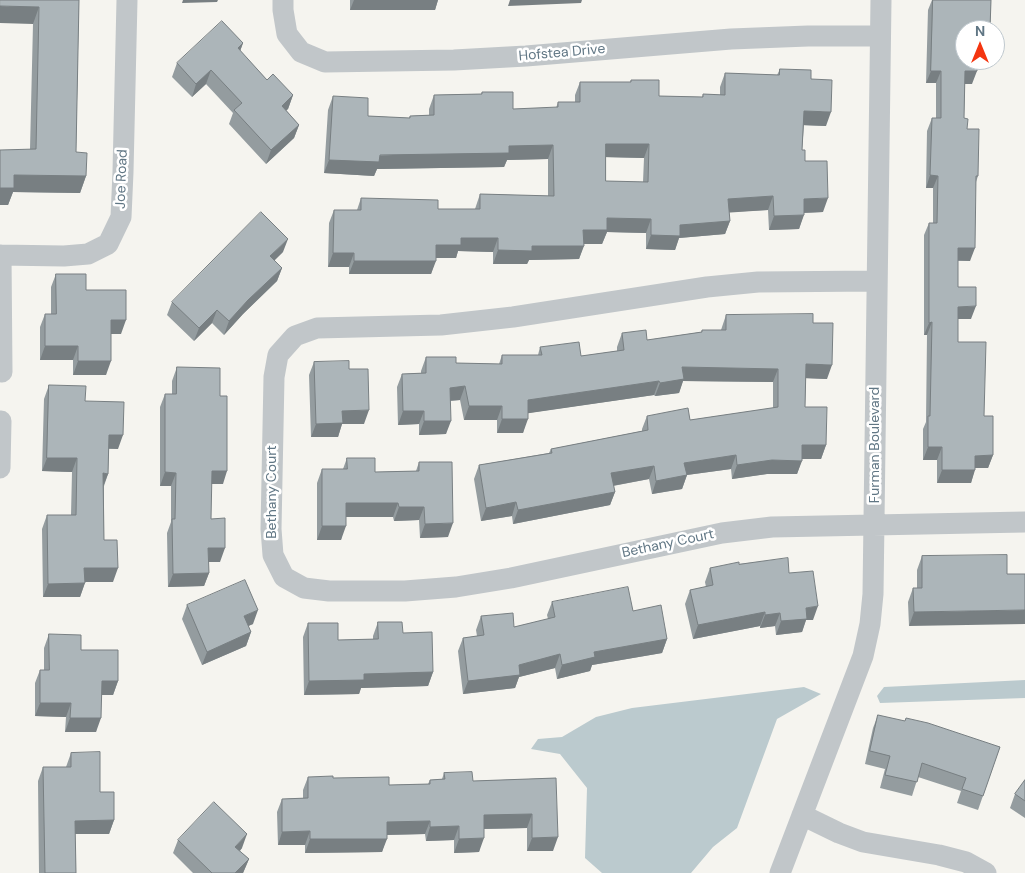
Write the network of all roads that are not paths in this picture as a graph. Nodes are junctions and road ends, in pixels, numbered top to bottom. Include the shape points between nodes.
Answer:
1 (127, 0) edge
2 (284, 0) edge
3 (881, 0) edge
4 (880, 36) junction
5 (0, 255) edge
6 (876, 281) junction
7 (2, 372) dead end
8 (1, 421) edge
9 (0, 468) edge
10 (1025, 522) edge
11 (874, 524) junction
12 (802, 815) junction
13 (780, 873) edge
14 (986, 873) edge

1 - 5 street, Joe Road via 120,217 108,244 88,254
2 - 4 street, Hofstea Drive via 287,34 301,52 325,62 472,59 732,39
3 - 4 street, Furman Boulevard
4 - 6 street, Furman Boulevard
5 - 7 street
6 - 11 street, Furman Boulevard
6 - 11 street, Bethany Court via 758,282 513,317 450,324 317,328 295,336 278,355 274,377 271,530 273,555 284,577 304,588 405,591 511,578 722,533 772,527
8 - 9 street
10 - 11 street, Bethany Court
11 - 12 street, Furman Boulevard via 870,624 863,656
12 - 13 street, Furman Boulevard
12 - 14 street via 863,842 939,855 966,862

